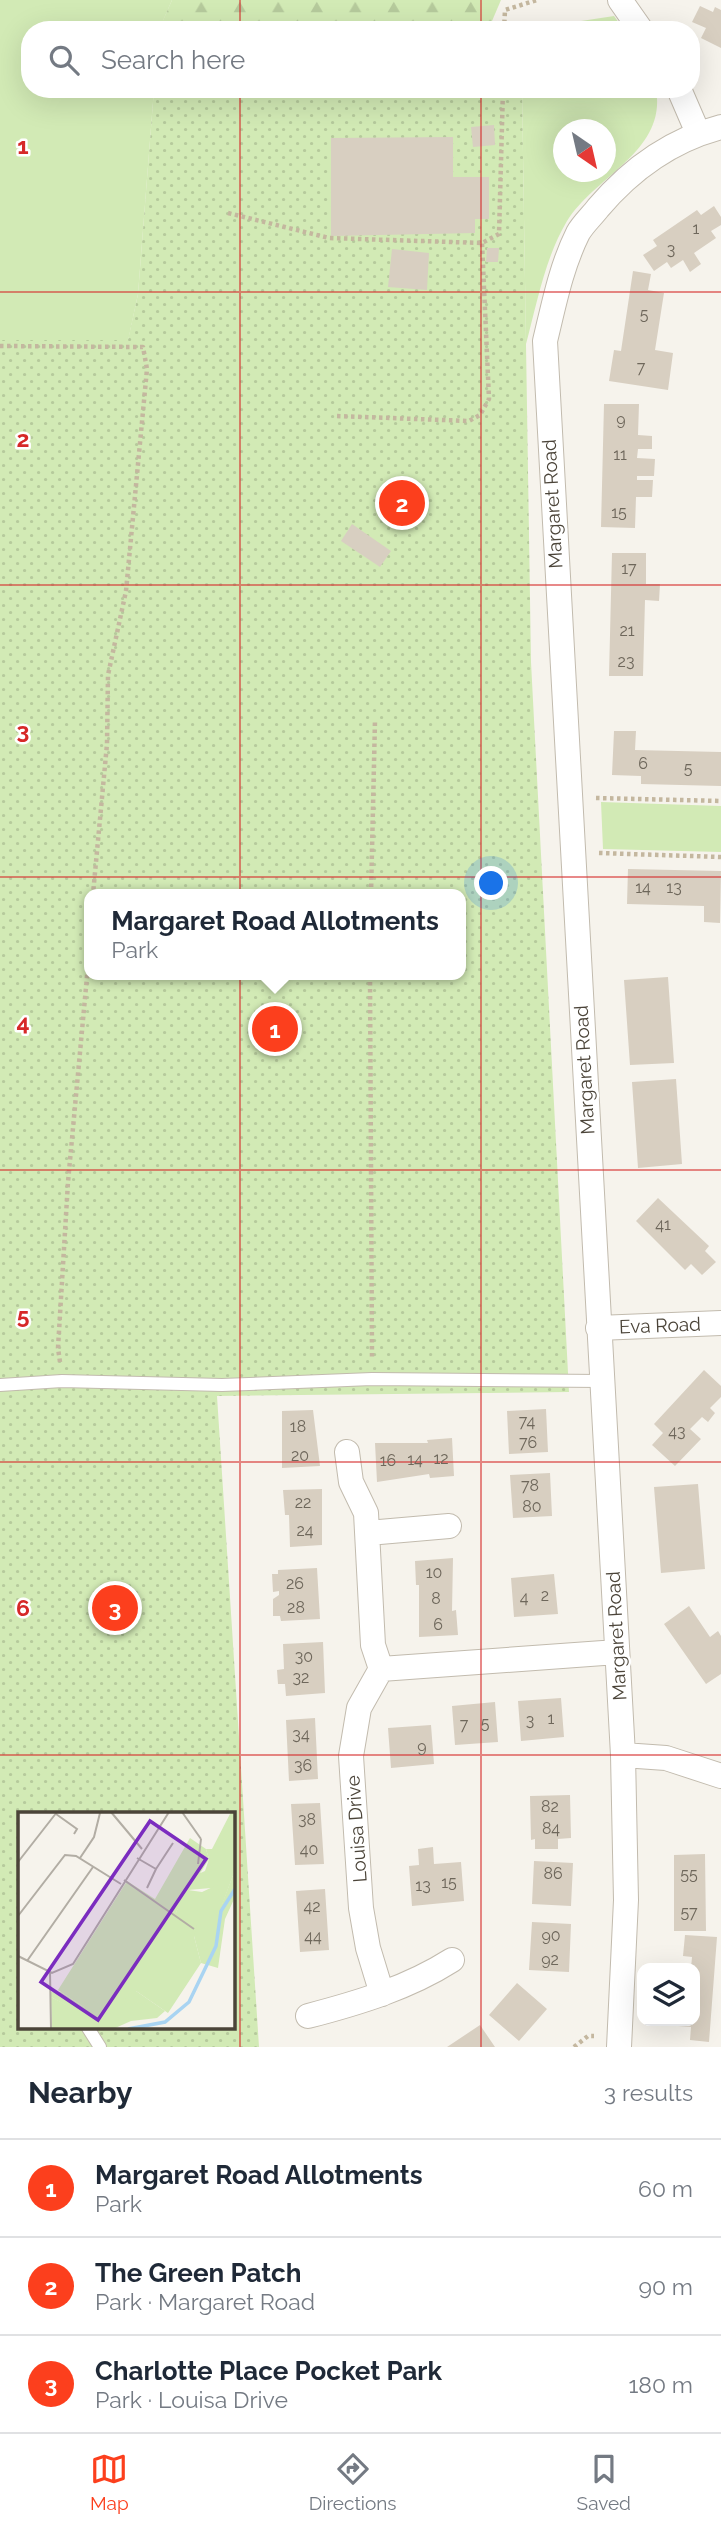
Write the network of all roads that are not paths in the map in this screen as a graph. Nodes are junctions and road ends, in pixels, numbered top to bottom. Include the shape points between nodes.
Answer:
1 (620, 0) edge
2 (635, 21) edge
3 (683, 98) edge
4 (698, 134) edge
5 (721, 1323) edge
6 (598, 1328) junction
7 (602, 1381) junction
8 (0, 1385) edge
9 (347, 1452) dead end
10 (449, 1526) dead end
11 (368, 1533) junction
12 (617, 1652) junction
13 (381, 1669) junction
14 (622, 1755) junction
15 (721, 1776) edge
16 (452, 1960) dead end
17 (382, 1994) junction
18 (308, 2016) dead end
19 (89, 2030) edge
20 (100, 2047) edge
21 (619, 2047) edge

1 - 2 street
3 - 4 street
4 - 6 street, Margaret Road via 615,188 579,231 560,276 545,341
5 - 6 street, Eva Road
6 - 7 street, Margaret Road
7 - 8 lane via 372,1378 222,1385 62,1381
7 - 12 street, Margaret Road
9 - 11 street via 351,1482 366,1513
10 - 11 street
11 - 13 street via 373,1645
12 - 13 street
12 - 14 street, Margaret Road
13 - 17 street, Louisa Drive via 359,1709 351,1756 361,1908
14 - 15 street via 666,1758
14 - 21 street, Margaret Road via 626,1900
16 - 17 street via 424,1978
17 - 18 street
19 - 20 lane

